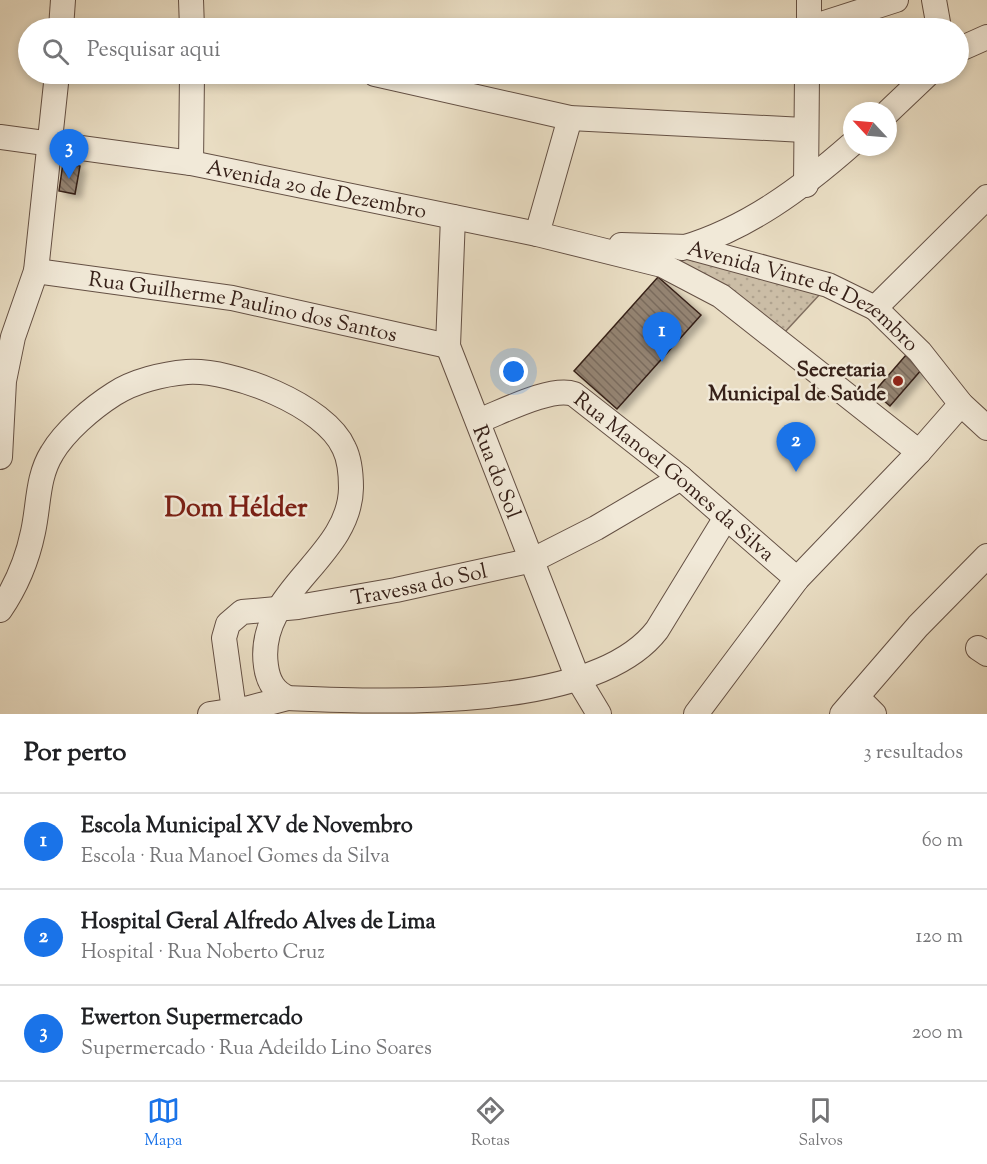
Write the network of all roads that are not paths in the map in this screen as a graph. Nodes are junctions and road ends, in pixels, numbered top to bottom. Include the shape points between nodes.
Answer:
1 (63, 0) edge
2 (190, 0) edge
3 (808, 0) edge
4 (896, 0) edge
5 (934, 0) edge
6 (62, 18) edge
7 (191, 18) edge
8 (809, 18) edge
9 (840, 18) edge
10 (937, 18) edge
11 (987, 37) edge
12 (969, 45) edge
13 (56, 84) edge
14 (192, 84) edge
15 (419, 84) edge
16 (806, 84) edge
17 (917, 84) edge
18 (897, 103) edge
19 (570, 118) junction
20 (804, 130) junction
21 (0, 137) edge
22 (52, 143) junction
23 (843, 152) edge
24 (191, 163) junction
25 (806, 185) junction
26 (987, 197) edge
27 (453, 217) junction
28 (537, 234) junction
29 (580, 244) junction
30 (688, 247) junction
31 (658, 264) junction
32 (36, 271) junction
33 (875, 308) junction
34 (448, 346) junction
35 (961, 404) junction
36 (478, 421) junction
37 (987, 428) edge
38 (919, 452) junction
39 (0, 457) edge
40 (681, 478) junction
41 (725, 519) junction
42 (987, 556) edge
43 (533, 560) junction
44 (797, 579) junction
45 (278, 608) junction
46 (0, 610) edge
47 (578, 679) junction
48 (288, 698) junction
49 (849, 706) edge
50 (222, 712) edge
51 (599, 714) edge
52 (696, 714) edge
53 (874, 714) edge

1 - 6 street
2 - 7 street
3 - 8 street
4 - 9 street
5 - 10 street
11 - 12 street
13 - 22 street
14 - 24 street
15 - 19 street
16 - 20 street
17 - 18 street
19 - 20 street
19 - 28 street
20 - 25 street
21 - 22 street, Avenida 20 de Dezembro
22 - 24 street, Avenida 20 de Dezembro
22 - 32 street
23 - 25 street
24 - 27 street, Avenida 20 de Dezembro
25 - 30 street via 742,223
26 - 33 street
27 - 28 street, Avenida 20 de Dezembro
27 - 34 street, Rua do Sol
28 - 29 street, Avenida 20 de Dezembro
29 - 30 street, Avenida Vinte de Dezembro
29 - 31 street
30 - 31 street via 669,253
30 - 33 street, Avenida Vinte de Dezembro via 828,285
31 - 38 street via 721,296
32 - 34 street, Rua Guilherme Paulino dos Santos via 232,298
32 - 39 street via 4,381
33 - 35 street, Avenida Vinte de Dezembro via 920,352
34 - 36 street, Rua do Sol
35 - 37 street, Avenida Vinte de Dezembro
35 - 38 street
36 - 40 street, Rua Manoel Gomes da Silva via 540,397 567,392
36 - 43 street, Rua do Sol
38 - 44 street
40 - 41 street, Rua Manoel Gomes da Silva
40 - 43 street, Travessa do Sol
41 - 44 street, Rua Manoel Gomes da Silva
41 - 47 street via 644,646 621,662
42 - 49 street via 918,626
43 - 45 street, Travessa do Sol via 396,590
43 - 47 street, Rua do Sol
44 - 52 street
45 - 46 street via 336,535 346,513 351,490 344,448 334,432 287,399 232,378 188,372 125,387 105,400 52,453 39,490 34,531 20,578
45 - 48 street via 263,646 271,683
45 - 50 street, Travessa do Sol via 242,612 226,629
47 - 48 street via 454,701
47 - 51 street, Rua do Sol
48 - 50 street
49 - 53 street

